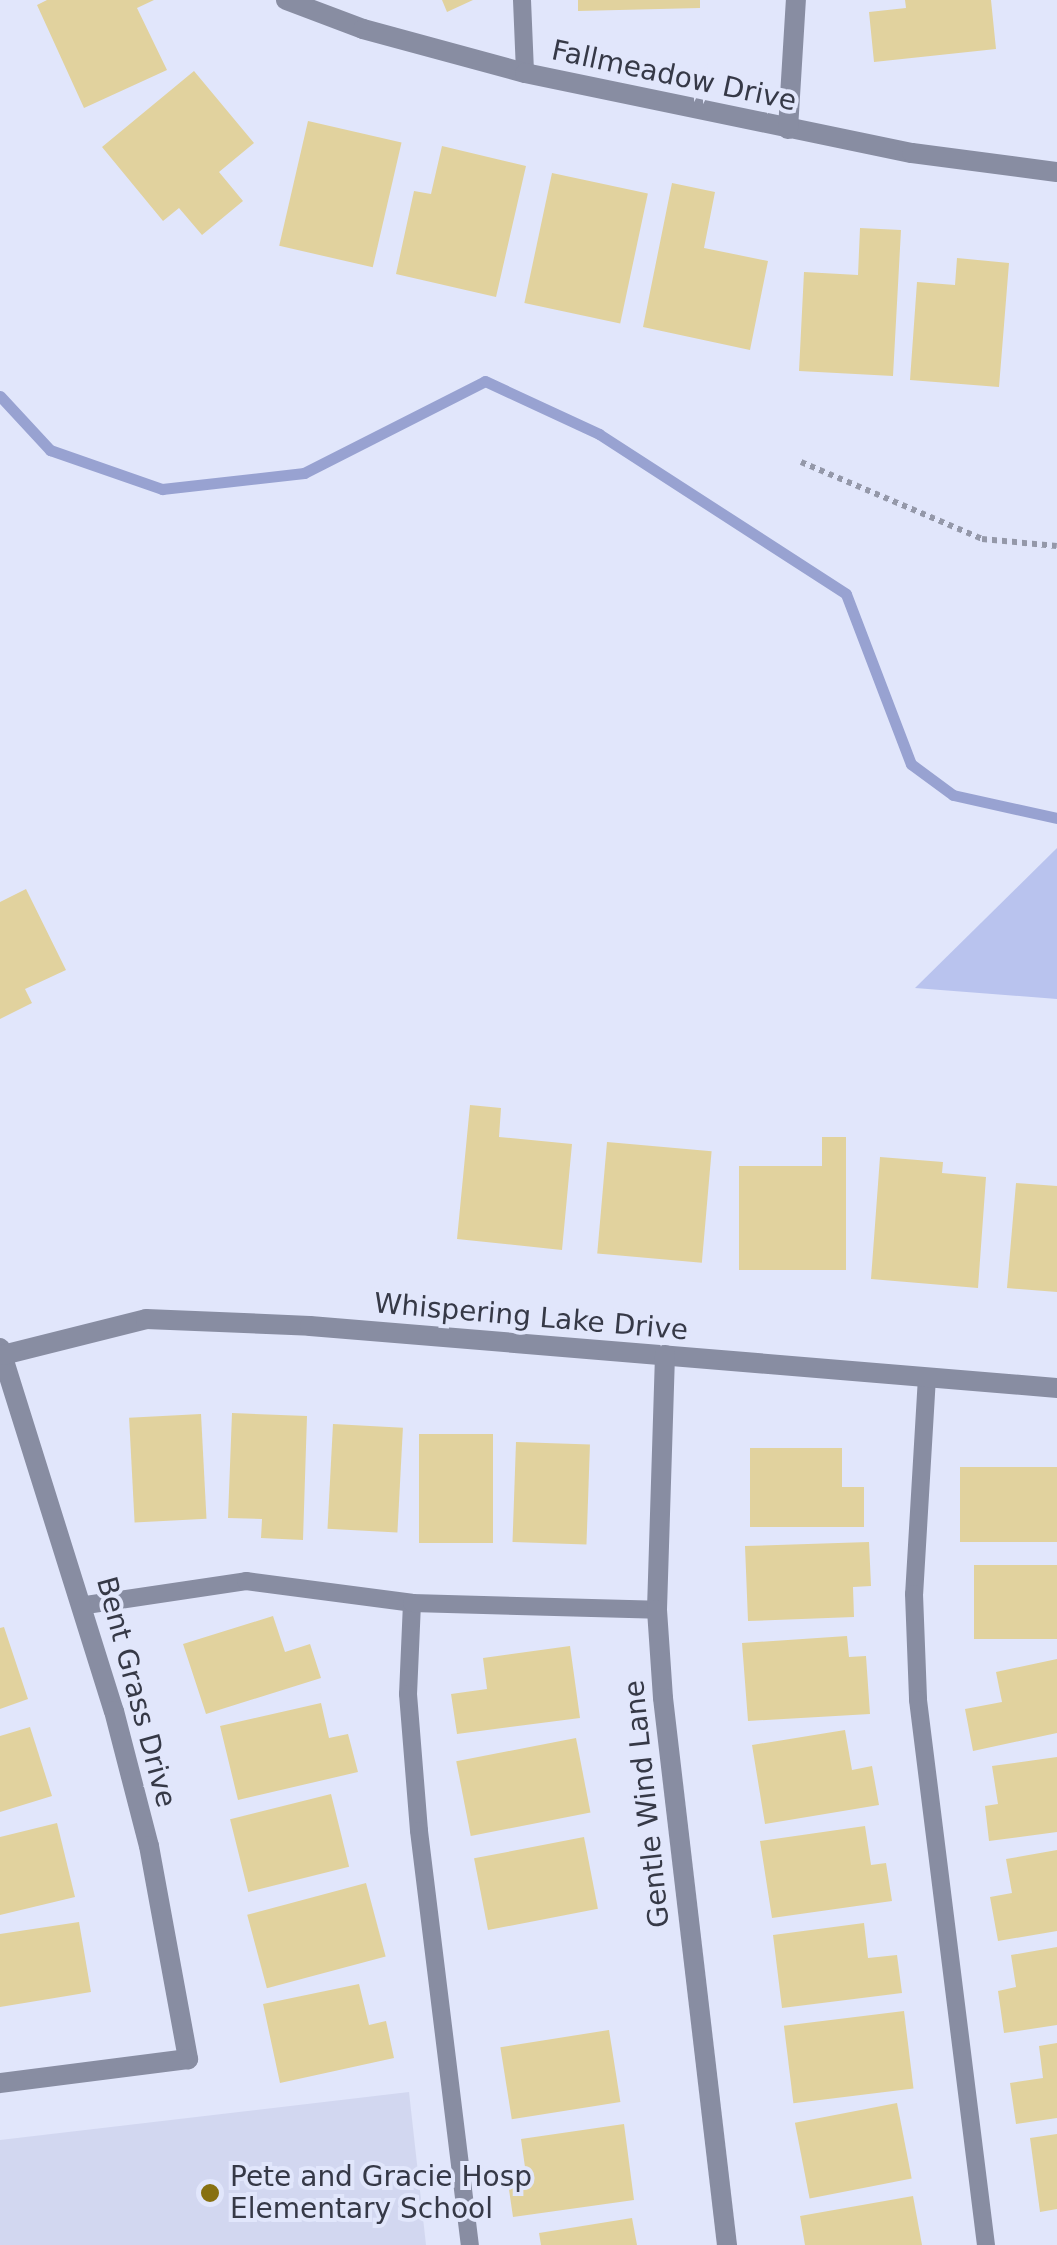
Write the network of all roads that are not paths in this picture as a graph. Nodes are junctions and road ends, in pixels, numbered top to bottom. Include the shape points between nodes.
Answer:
1 (286, 0) edge
2 (522, 0) edge
3 (796, 0) edge
4 (525, 73) junction
5 (788, 129) junction
6 (1057, 172) edge
7 (2, 1351) edge
8 (665, 1355) junction
9 (927, 1377) junction
10 (1057, 1388) edge
11 (412, 1603) junction
12 (86, 1605) junction
13 (657, 1610) junction
14 (0, 2084) edge
15 (470, 2245) edge
16 (727, 2245) edge
17 (986, 2245) edge

1 - 4 street, Fallmeadow Drive via 362,29
2 - 4 lane
3 - 5 street
4 - 5 street, Fallmeadow Drive
5 - 6 street, Fallmeadow Drive
7 - 8 street, Whispering Lake Drive via 146,1318
7 - 12 street, Bent Grass Drive
8 - 9 street, Whispering Lake Drive
8 - 13 street, Gentle Wind Lane
9 - 10 street, Whispering Lake Drive
9 - 17 lane via 914,1594 918,1700
11 - 12 lane via 246,1581
11 - 13 lane
11 - 15 lane via 408,1694 417,1811
12 - 14 street, Bent Grass Drive via 149,1846 188,2059
13 - 16 street, Gentle Wind Lane via 676,1853

